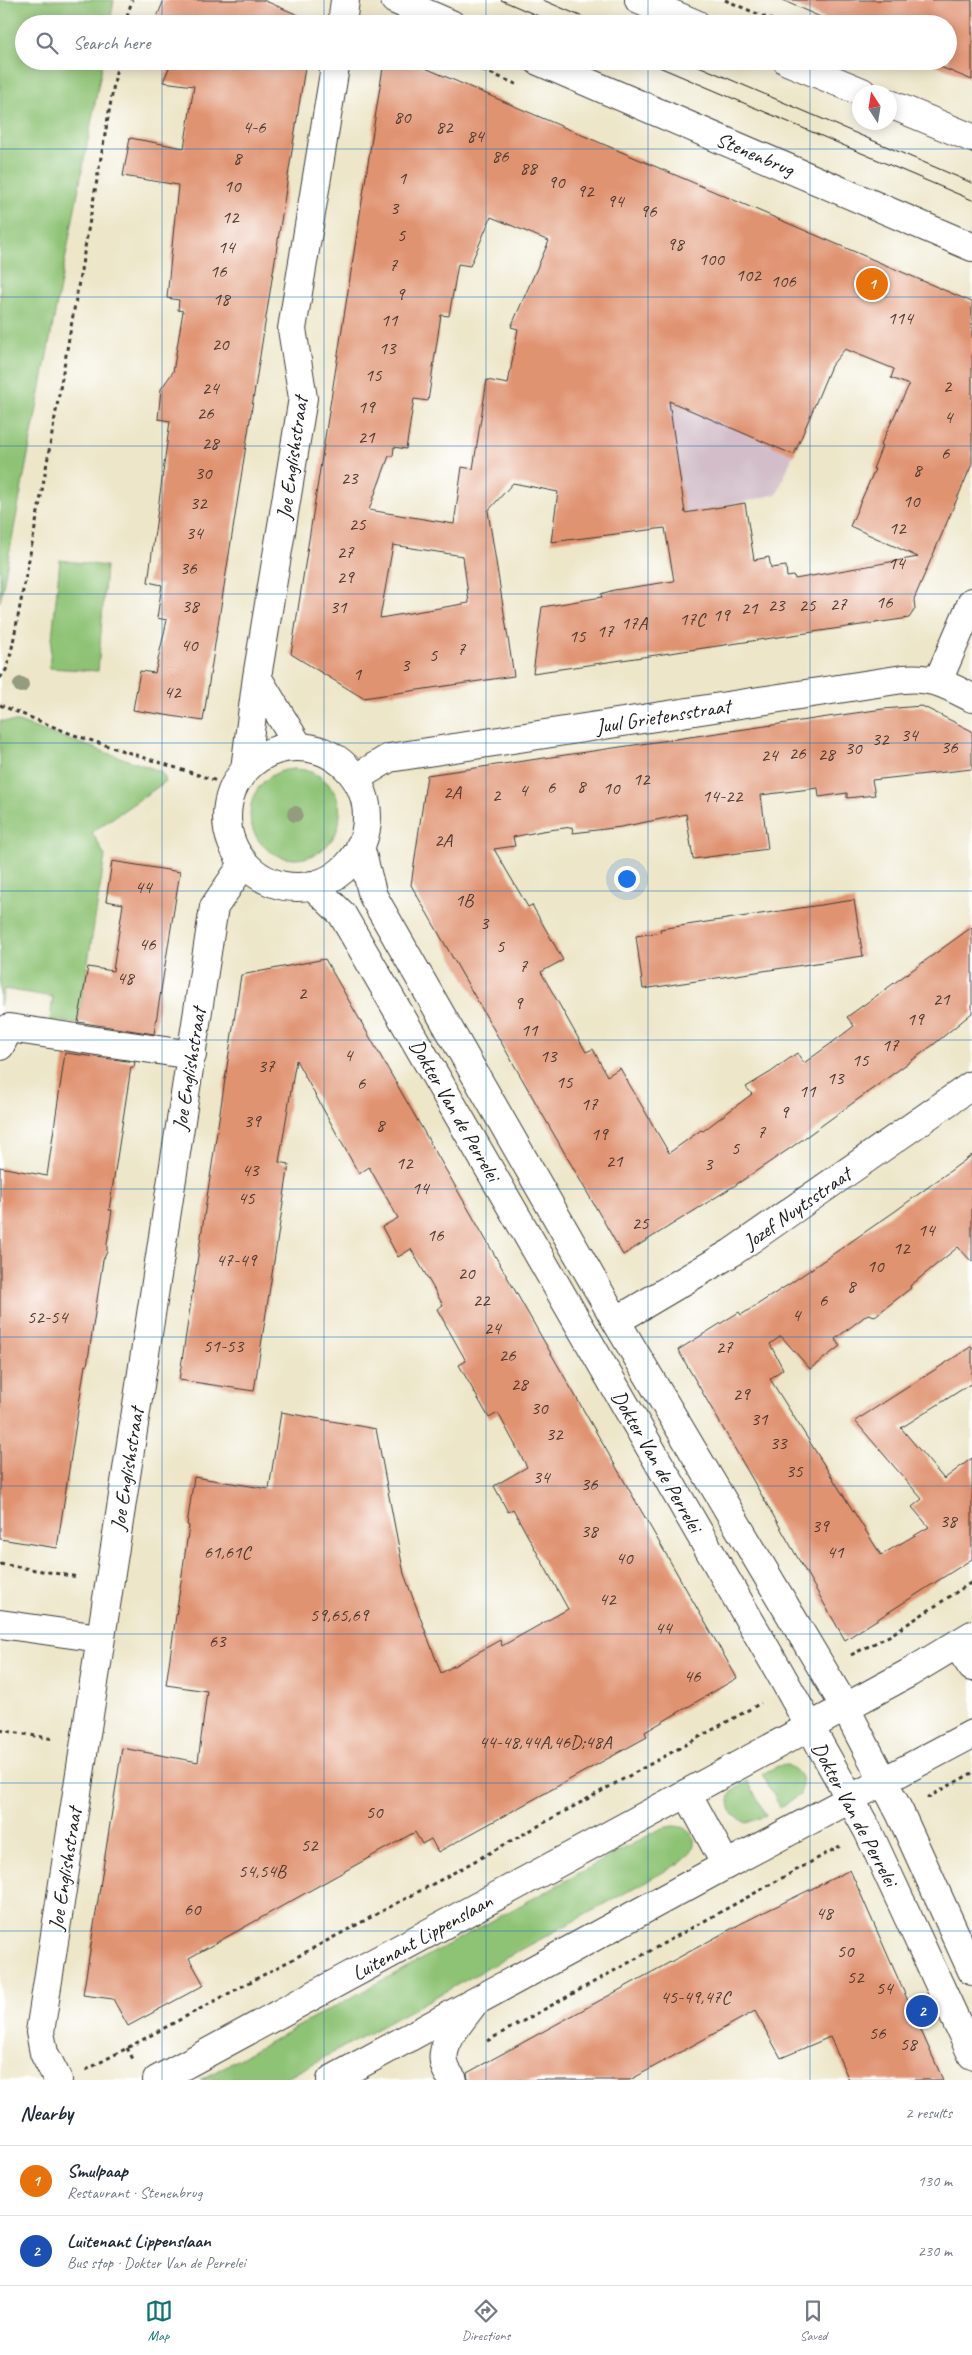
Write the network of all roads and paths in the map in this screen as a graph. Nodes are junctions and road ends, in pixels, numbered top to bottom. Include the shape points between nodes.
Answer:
1 (132, 0) edge
2 (346, 0) edge
3 (396, 0) edge
4 (639, 0) edge
5 (725, 0) edge
6 (128, 15) edge
7 (344, 15) edge
8 (430, 15) edge
9 (675, 15) edge
10 (760, 15) edge
11 (116, 70) edge
12 (335, 70) edge
13 (559, 70) edge
14 (809, 70) edge
15 (852, 88) edge
16 (897, 107) edge
17 (972, 138) edge
18 (972, 247) edge
19 (972, 602) edge
20 (258, 676) junction
21 (0, 678) edge
22 (938, 681) junction
23 (972, 698) edge
24 (0, 705) edge
25 (298, 746) junction
26 (239, 777) junction
27 (356, 778) junction
28 (360, 846) junction
29 (244, 864) junction
30 (312, 886) junction
31 (0, 1046) edge
32 (192, 1055) junction
33 (972, 1085) edge
34 (616, 1321) junction
35 (0, 1564) edge
36 (109, 1582) junction
37 (972, 1582) edge
38 (0, 1624) edge
39 (100, 1638) junction
40 (967, 1649) edge
41 (823, 1670) junction
42 (788, 1689) junction
43 (845, 1707) junction
44 (809, 1727) junction
45 (0, 1730) edge
46 (972, 1734) edge
47 (84, 1744) junction
48 (972, 1773) edge
49 (884, 1781) junction
50 (687, 1793) junction
51 (850, 1799) junction
52 (900, 1813) junction
53 (868, 1831) junction
54 (726, 1865) junction
55 (972, 1971) edge
56 (474, 2003) junction
57 (972, 2055) edge
58 (84, 2071) dead end
59 (448, 2072) edge
60 (58, 2080) edge
61 (157, 2080) edge
62 (331, 2080) edge

1 - 6 path
2 - 7 street
3 - 8 street
4 - 9 street
5 - 10 path
11 - 21 path via 40,502 11,653
12 - 20 street, Joe Englishstraat via 292,330 303,398
13 - 18 street, Stenenbrug
14 - 15 street
16 - 17 street
19 - 22 street
20 - 25 street
20 - 26 street, Joe Englishstraat
22 - 23 street, Juul Grietensstraat
22 - 27 street, Juul Grietensstraat via 922,677 903,679 389,758
24 - 26 path via 74,735
25 - 26 street via 279,748 261,756
25 - 27 street via 320,750 340,761
26 - 29 street via 227,806 227,826 232,846
27 - 28 street via 364,794 367,812
28 - 30 street via 343,869 332,878
28 - 34 street, Dokter Van de Perrelei via 374,896
29 - 30 street via 275,884
29 - 32 street, Joe Englishstraat via 214,907
30 - 42 street, Dokter Van de Perrelei via 342,914
31 - 32 street via 8,1028
32 - 36 street, Joe Englishstraat
33 - 34 street, Jozef Nuytsstraat via 731,1253
34 - 41 street, Dokter Van de Perrelei
35 - 36 path
36 - 39 street, Joe Englishstraat
37 - 41 path via 889,1636
38 - 39 street
39 - 47 street, Joe Englishstraat
40 - 43 street, Luitenant Lippenslaan
41 - 43 street, Dokter Van de Perrelei
42 - 44 street, Dokter Van de Perrelei
42 - 58 path
43 - 44 street, Luitenant Lippenslaan
43 - 49 street, Dokter Van de Perrelei
44 - 50 street, Luitenant Lippenslaan
44 - 51 street, Dokter Van de Perrelei
45 - 47 path
46 - 49 street
47 - 60 street, Joe Englishstraat via 40,2032 44,2052
48 - 52 path
49 - 51 street
49 - 52 street, Dokter Van de Perrelei
50 - 54 street
50 - 61 street, Luitenant Lippenslaan
51 - 53 street, Dokter Van de Perrelei
51 - 54 street
52 - 55 street, Dokter Van de Perrelei
53 - 57 street, Dokter Van de Perrelei
53 - 59 path
54 - 56 street
56 - 59 street via 444,2050
56 - 62 street

